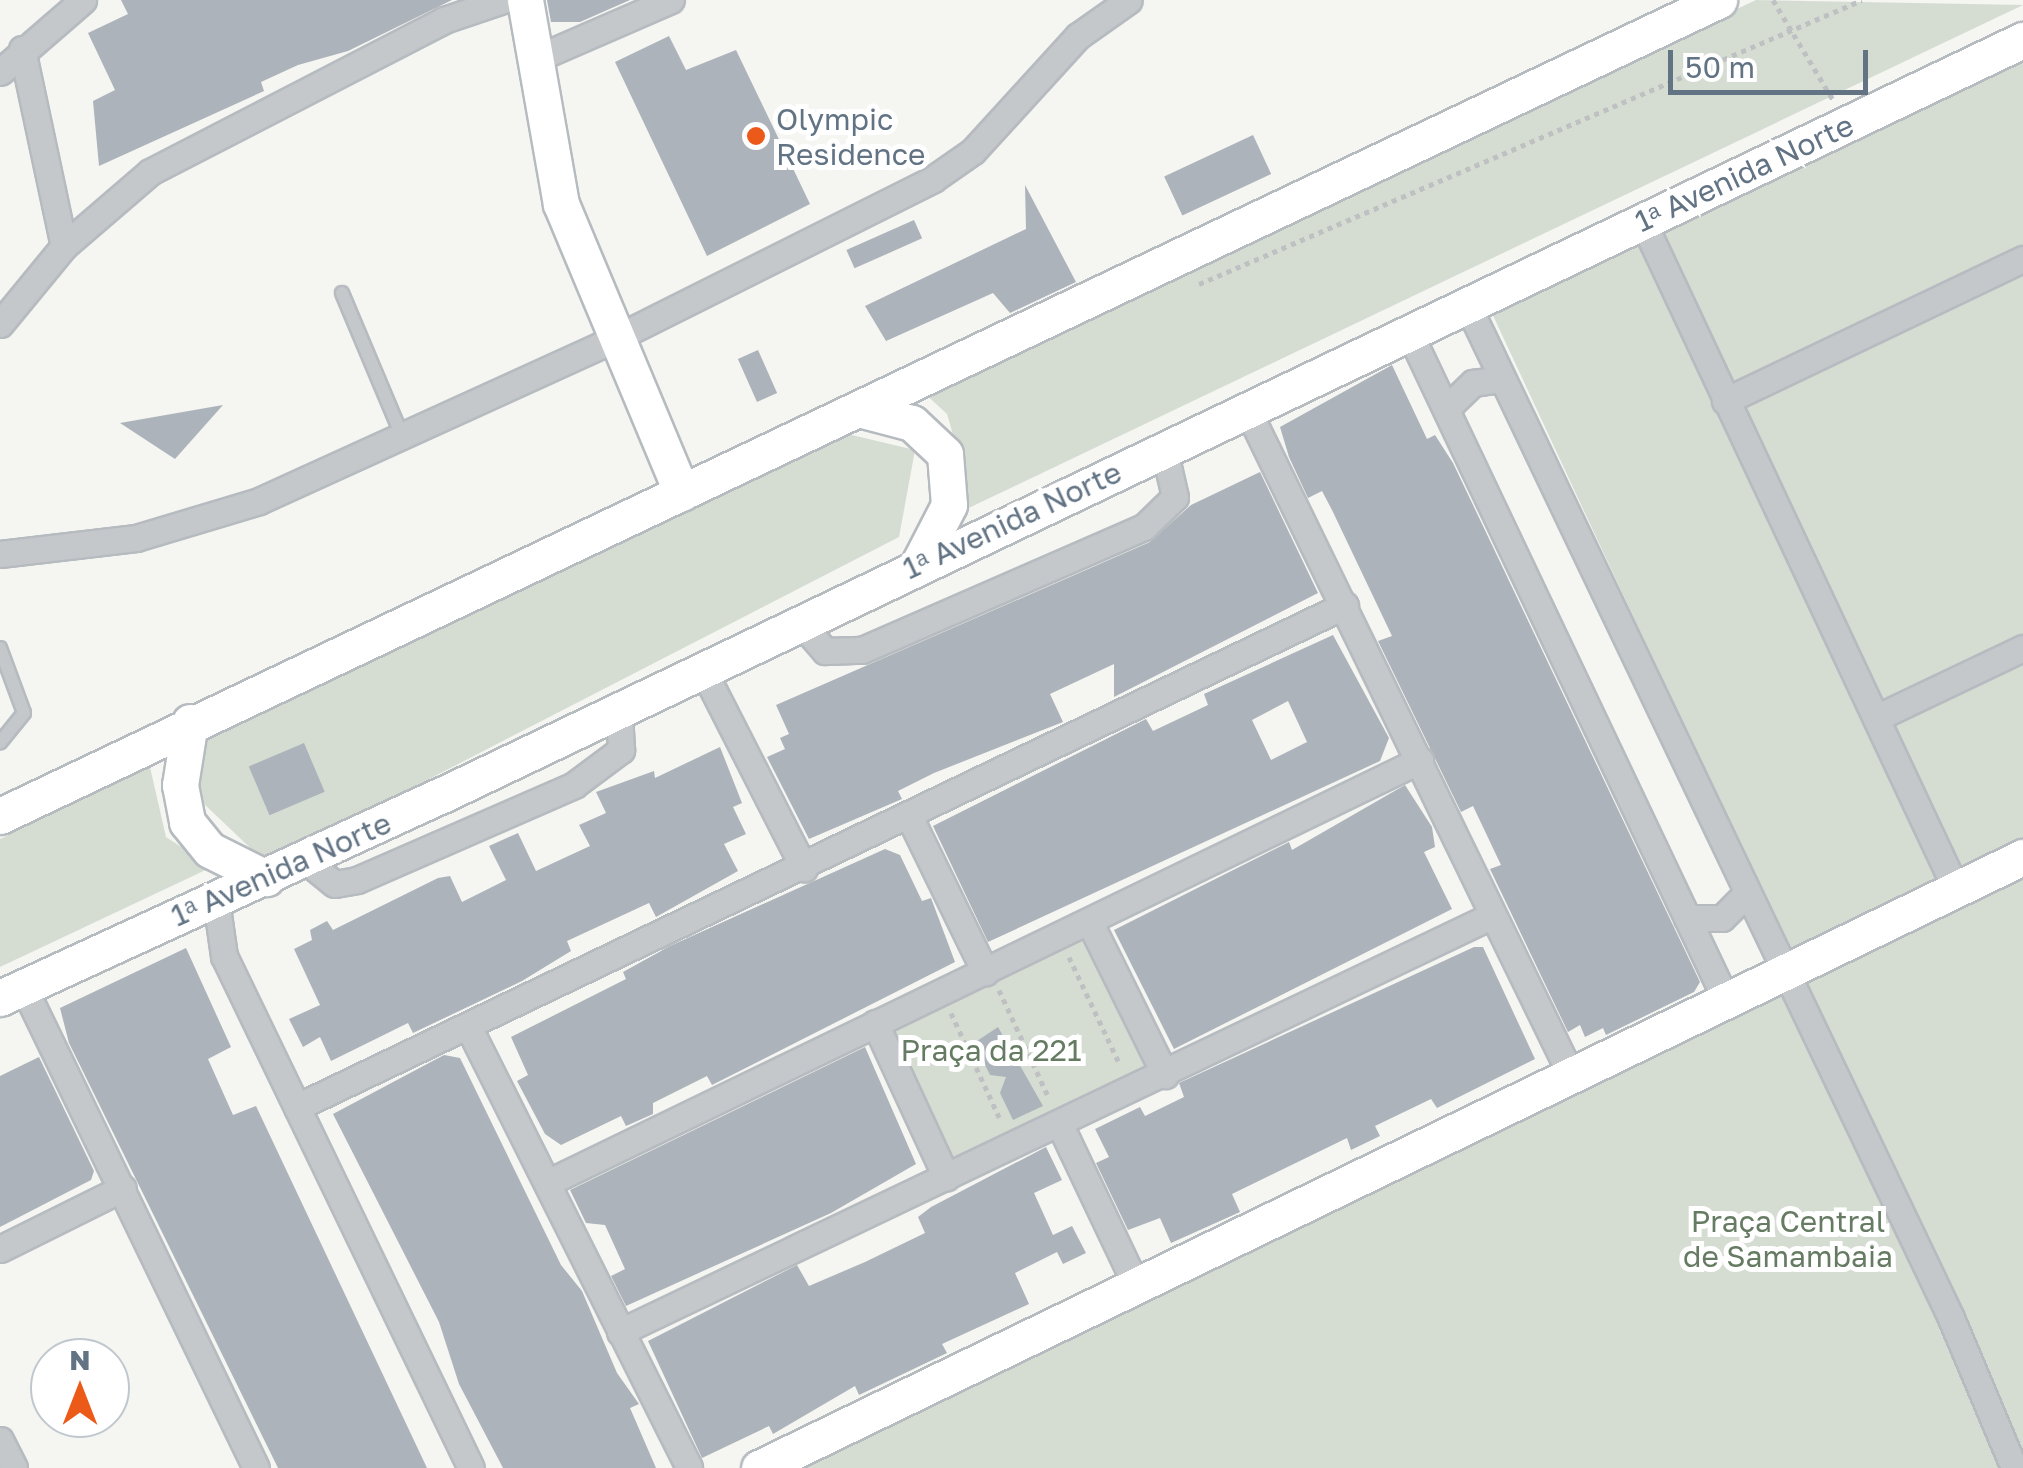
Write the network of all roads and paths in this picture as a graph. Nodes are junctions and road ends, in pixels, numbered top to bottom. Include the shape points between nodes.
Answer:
1 (82, 0) edge
2 (502, 0) edge
3 (525, 0) edge
4 (672, 0) edge
5 (1130, 0) edge
6 (1719, 0) edge
7 (1773, 0) edge
8 (2023, 40) edge
9 (22, 49) junction
10 (534, 59) junction
11 (0, 72) edge
12 (1848, 124) junction
13 (1642, 220) junction
14 (64, 246) junction
15 (2023, 258) edge
16 (342, 293) dead end
17 (1468, 304) junction
18 (0, 324) edge
19 (1410, 332) junction
20 (614, 338) junction
21 (1501, 379) junction
22 (1725, 401) junction
23 (1450, 405) junction
24 (859, 409) junction
25 (1248, 411) junction
26 (402, 436) junction
27 (1164, 449) junction
28 (682, 494) junction
29 (0, 554) edge
30 (918, 564) junction
31 (1345, 604) junction
32 (799, 621) junction
33 (0, 648) edge
34 (2023, 648) edge
35 (702, 668) junction
36 (619, 710) junction
37 (1876, 718) junction
38 (190, 722) junction
39 (0, 743) edge
40 (1420, 760) junction
41 (0, 816) edge
42 (908, 816) junction
43 (2023, 857) edge
44 (305, 860) junction
45 (804, 868) junction
46 (266, 878) junction
47 (1956, 889) junction
48 (1745, 895) junction
49 (216, 900) junction
50 (1493, 915) junction
51 (1687, 918) junction
52 (171, 920) junction
53 (1089, 921) junction
54 (1062, 944) dead end
55 (224, 956) junction
56 (988, 974) junction
57 (1785, 974) junction
58 (11, 992) edge
59 (941, 993) junction
60 (1727, 1002) junction
61 (875, 1023) junction
62 (468, 1026) junction
63 (1124, 1072) dead end
64 (1165, 1075) junction
65 (1571, 1075) junction
66 (297, 1107) junction
67 (1057, 1115) junction
68 (1008, 1148) junction
69 (946, 1177) junction
70 (549, 1182) junction
71 (123, 1188) junction
72 (0, 1249) edge
73 (1137, 1287) junction
74 (620, 1332) junction
75 (0, 1440) edge
76 (14, 1468) edge
77 (256, 1468) edge
78 (470, 1468) edge
79 (689, 1468) edge
80 (758, 1468) edge
81 (2014, 1468) edge

1 - 9 street
2 - 14 street via 444,20 150,172
3 - 10 main road
4 - 10 street
5 - 20 street via 1078,36 974,150 933,179
6 - 24 main road
7 - 12 path
8 - 12 main road, 1ᵃ Avenida Norte
9 - 11 street
9 - 14 street
10 - 20 main road via 561,204
12 - 13 main road, 1ᵃ Avenida Norte
13 - 17 main road, 1ᵃ Avenida Norte
13 - 22 street
14 - 18 street
15 - 22 street
16 - 26 lane
17 - 19 main road, 1ᵃ Avenida Norte
17 - 21 street
19 - 23 street
19 - 25 main road, 1ᵃ Avenida Norte
20 - 26 street
20 - 28 main road
21 - 23 street via 1473,383
21 - 48 street
22 - 37 street
23 - 51 street
24 - 28 main road
24 - 30 main road via 912,423 945,454 949,505
25 - 27 main road, 1ᵃ Avenida Norte
25 - 31 street
26 - 29 street via 189,525
27 - 30 main road, 1ᵃ Avenida Norte
27 - 32 street via 1176,496 1144,527 862,650 825,651
28 - 38 main road
30 - 32 main road, 1ᵃ Avenida Norte
31 - 40 street
31 - 42 street
32 - 35 main road, 1ᵃ Avenida Norte
33 - 39 lane via 24,713
34 - 37 street
35 - 36 main road, 1ᵃ Avenida Norte
35 - 45 street
36 - 44 main road, 1ᵃ Avenida Norte
36 - 44 street via 621,750 574,785 357,880 335,884
37 - 47 street
38 - 41 main road
38 - 46 main road via 180,786 187,822 210,850
40 - 50 street
40 - 53 street
42 - 45 street
42 - 56 street
43 - 47 main road
44 - 46 main road, 1ᵃ Avenida Norte
45 - 62 street
46 - 49 main road, 1ᵃ Avenida Norte
47 - 57 main road
48 - 51 street via 1722,918
48 - 57 street
49 - 52 main road, 1ᵃ Avenida Norte
49 - 55 street
50 - 64 street
50 - 65 street
51 - 60 street
52 - 55 street
52 - 58 main road, 1ᵃ Avenida Norte
53 - 56 street
53 - 64 street
54 - 63 path
55 - 66 street
56 - 59 street
56 - 67 path
57 - 60 main road
57 - 81 street
58 - 71 street
59 - 61 street
59 - 68 path
60 - 65 main road
61 - 69 street
61 - 70 street
62 - 66 street
62 - 70 street
64 - 67 street
65 - 73 main road
66 - 78 street
67 - 68 street
67 - 73 street
68 - 69 street
69 - 74 street
70 - 74 street
71 - 72 street
71 - 77 street
73 - 80 main road
74 - 79 street
75 - 76 street

